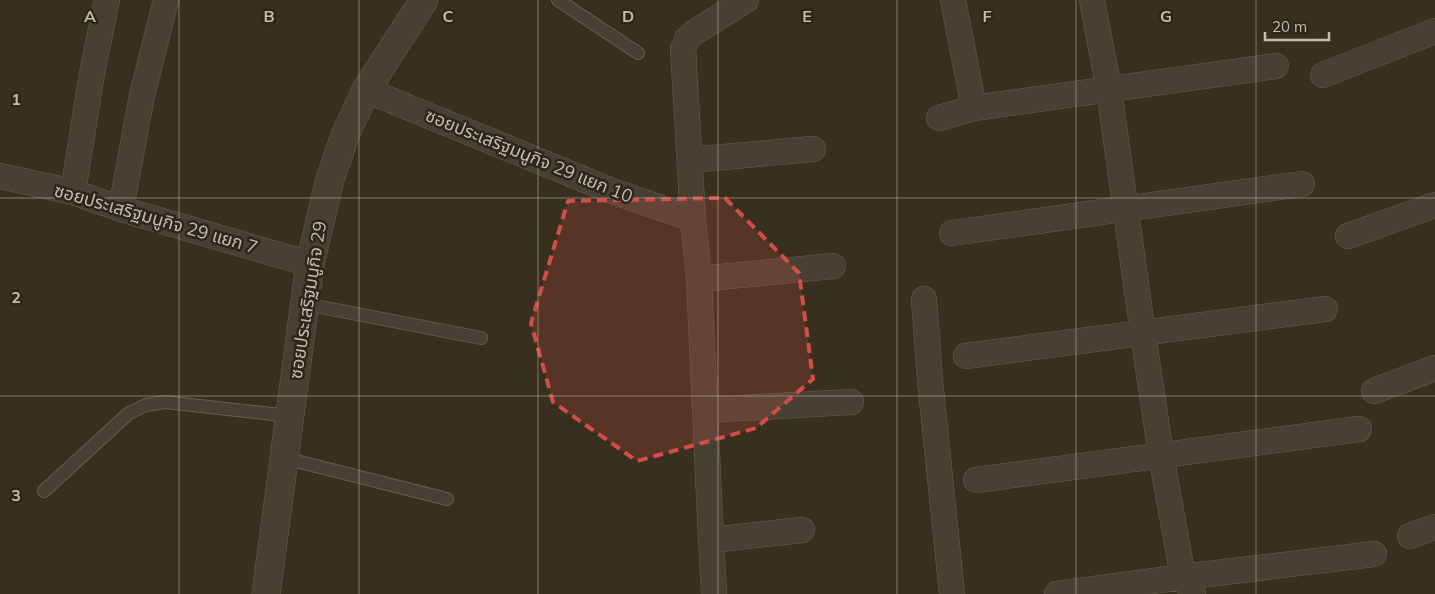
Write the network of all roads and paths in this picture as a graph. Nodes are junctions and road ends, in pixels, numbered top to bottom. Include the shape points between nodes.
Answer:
1 (107, 0) edge
2 (166, 0) edge
3 (424, 0) edge
4 (558, 0) edge
5 (746, 0) edge
6 (953, 0) edge
7 (1092, 0) edge
8 (1435, 31) edge
9 (638, 53) dead end
10 (1276, 66) dead end
11 (1323, 75) dead end
12 (366, 90) junction
13 (1110, 90) junction
14 (974, 108) junction
15 (939, 118) dead end
16 (814, 149) dead end
17 (690, 160) junction
18 (0, 176) edge
19 (1302, 184) dead end
20 (73, 192) junction
21 (1435, 205) edge
22 (121, 209) junction
23 (1127, 210) junction
24 (693, 219) junction
25 (952, 233) dead end
26 (1348, 236) dead end
27 (310, 264) junction
28 (833, 266) dead end
29 (700, 278) junction
30 (924, 299) dead end
31 (305, 304) junction
32 (1325, 309) dead end
33 (1143, 334) junction
34 (481, 338) dead end
35 (966, 356) dead end
36 (1435, 368) edge
37 (1374, 390) dead end
38 (851, 402) dead end
39 (705, 410) junction
40 (290, 416) junction
41 (1359, 429) dead end
42 (1161, 455) junction
43 (284, 458) junction
44 (976, 480) dead end
45 (44, 491) dead end
46 (447, 499) dead end
47 (1435, 527) edge
48 (802, 530) dead end
49 (1410, 536) dead end
50 (710, 540) junction
51 (1374, 554) dead end
52 (1188, 586) edge
53 (266, 594) edge
54 (714, 594) edge
55 (952, 594) edge
56 (1058, 594) edge

1 - 20 street
2 - 22 street via 142,95
3 - 12 street, ซอยประเสริฐมนูกิจ 29
4 - 9 lane
5 - 17 street via 695,32 682,49
6 - 14 street
7 - 13 street
8 - 11 street
10 - 13 street
12 - 24 street, ซอยประเสริฐมนูกิจ 29 แยก 10 via 612,191
12 - 27 street, ซอยประเสริฐมนูกิจ 29 via 330,179
13 - 14 street
13 - 23 street
14 - 15 street
16 - 17 street
17 - 24 street
18 - 20 street, ซอยประเสริฐมนูกิจ 29 แยก 7
19 - 23 street
20 - 22 street, ซอยประเสริฐมนูกิจ 29 แยก 7
21 - 26 street
22 - 27 street, ซอยประเสริฐมนูกิจ 29 แยก 7
23 - 25 street
23 - 33 street
24 - 29 street
27 - 31 street, ซอยประเสริฐมนูกิจ 29
28 - 29 street
29 - 39 street
30 - 55 street
31 - 34 lane
31 - 40 street, ซอยประเสริฐมนูกิจ 29
32 - 33 street
33 - 35 street
33 - 42 street
36 - 37 street
38 - 39 street
39 - 50 street
40 - 43 street, ซอยประเสริฐมนูกิจ 29
40 - 45 lane via 165,402 146,405 129,413
41 - 42 street
42 - 44 street
42 - 52 street
43 - 46 lane
43 - 53 street, ซอยประเสริฐมนูกิจ 29
47 - 49 street
48 - 50 street
50 - 54 street
51 - 52 street
52 - 56 street

